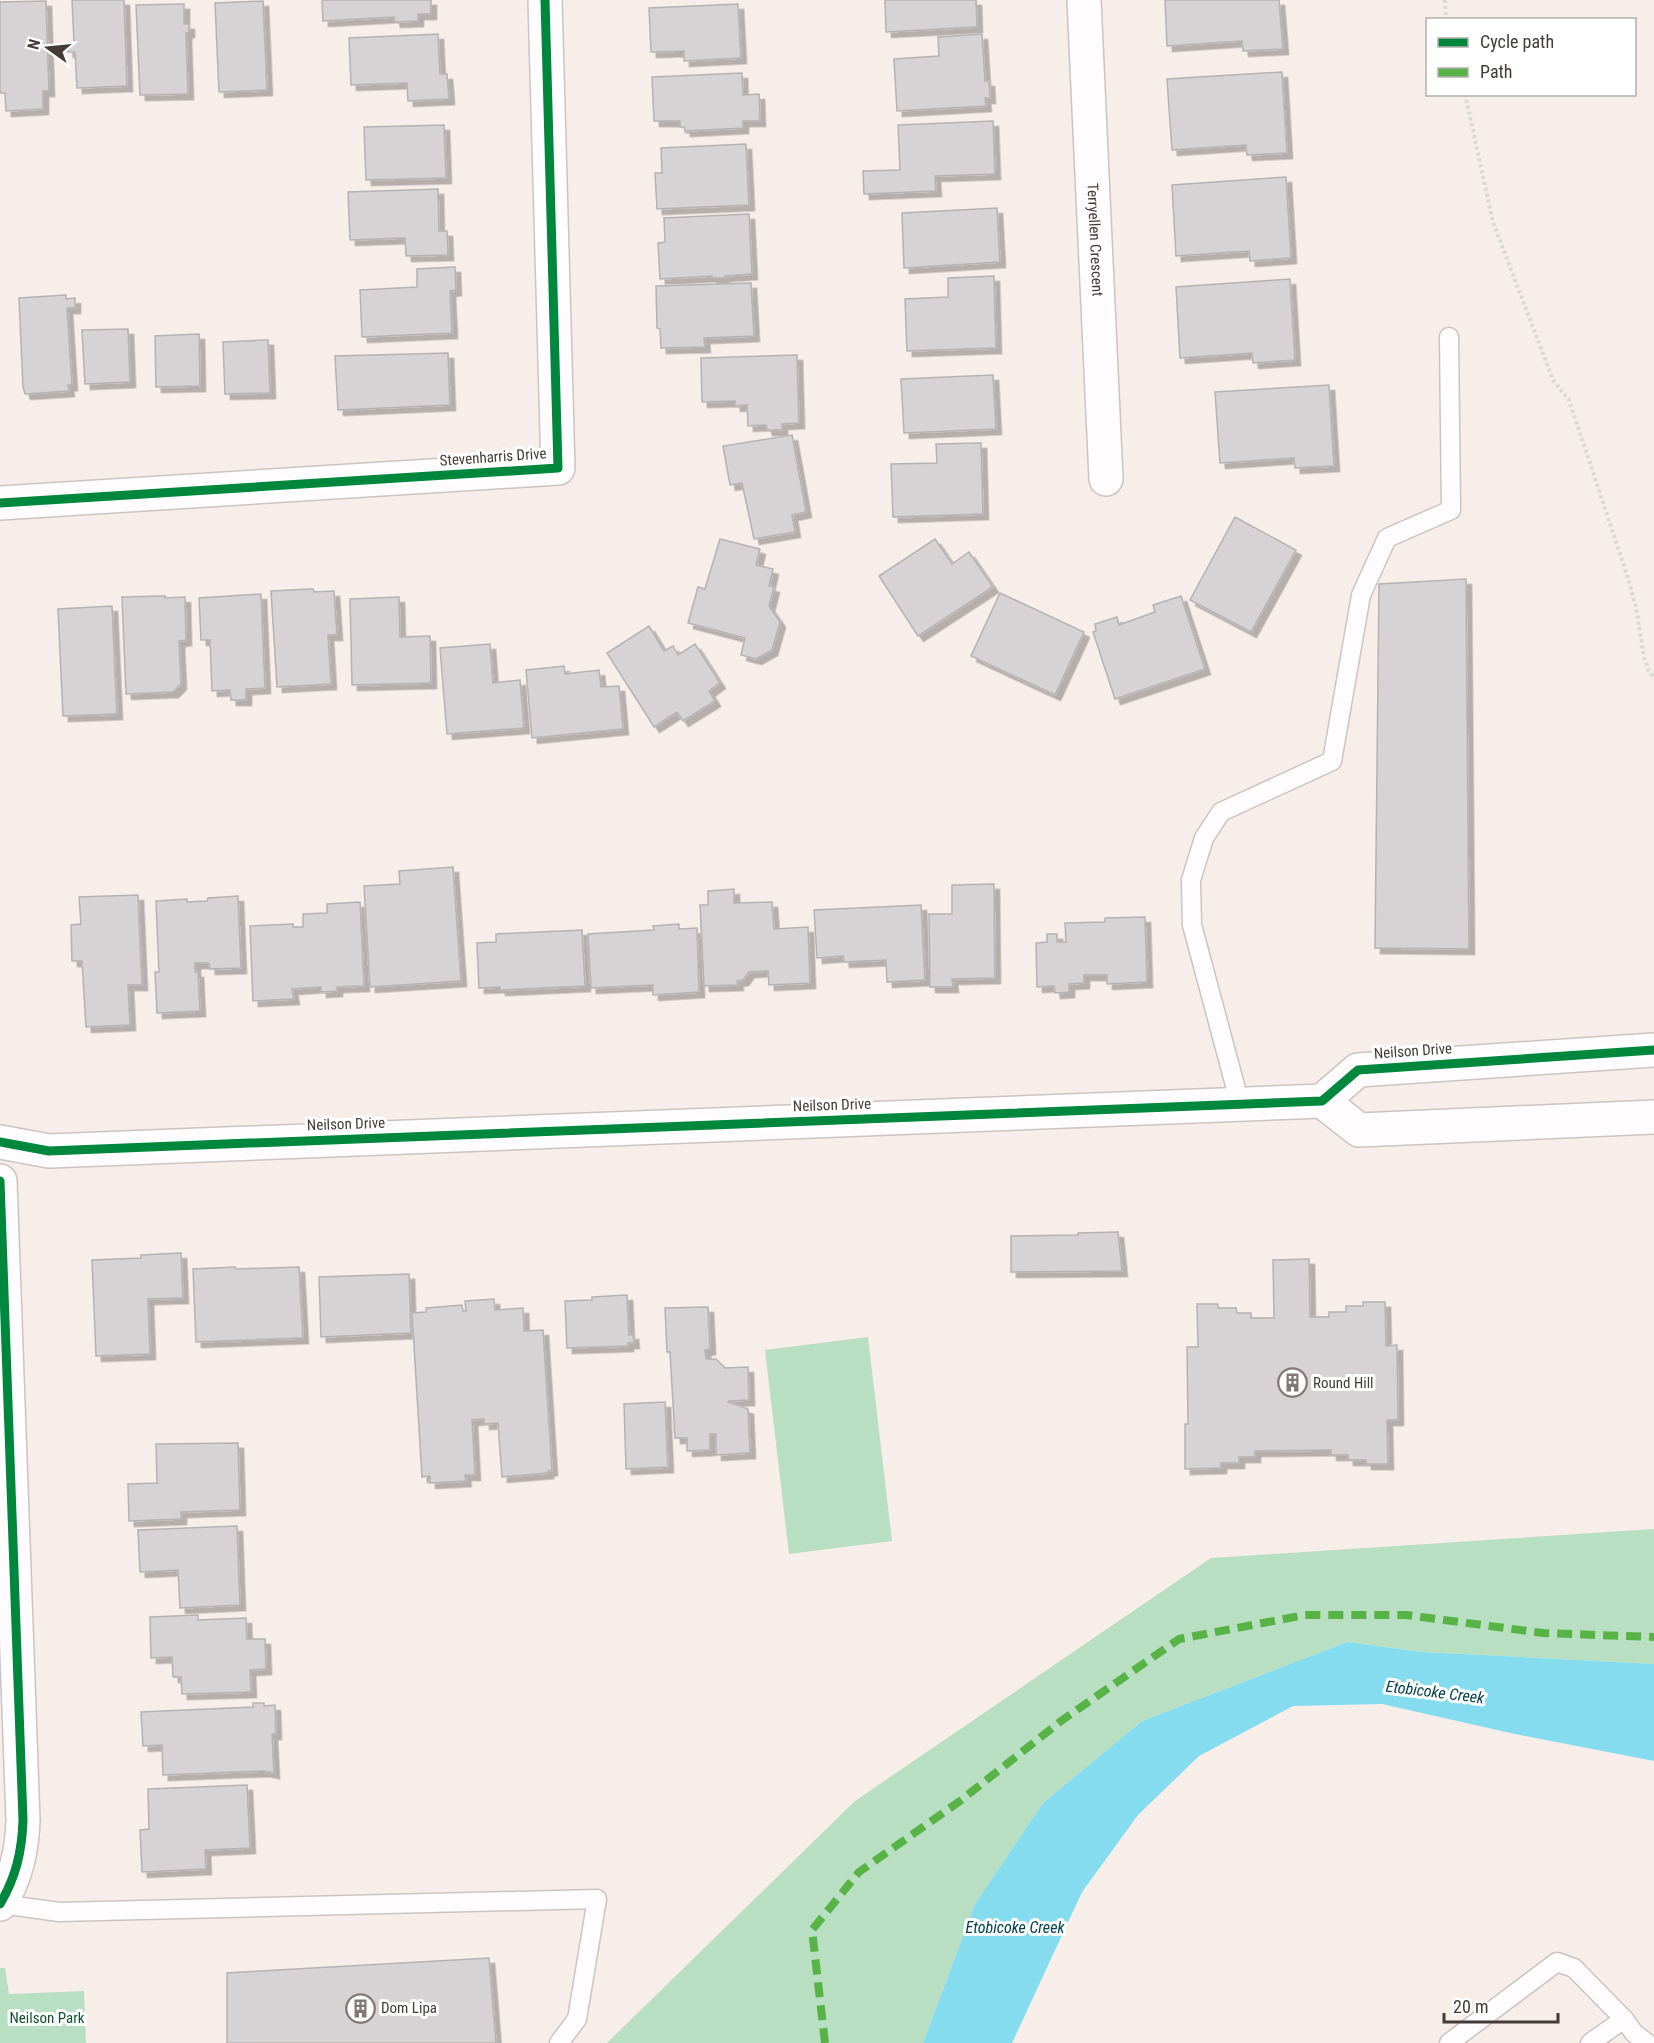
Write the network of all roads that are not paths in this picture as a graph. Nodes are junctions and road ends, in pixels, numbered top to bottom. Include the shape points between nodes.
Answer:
1 (545, 0) edge
2 (1084, 0) edge
3 (1449, 337) dead end
4 (1106, 479) dead end
5 (0, 503) edge
6 (1654, 1050) edge
7 (1322, 1101) junction
8 (1240, 1104) junction
9 (1654, 1117) edge
10 (0, 1142) edge
11 (0, 1180) edge
12 (0, 1904) edge
13 (1624, 2019) junction
14 (559, 2043) edge
15 (1449, 2043) edge
16 (1590, 2043) edge
17 (1647, 2043) edge

1 - 5 street, Stevenharris Drive via 558,468
2 - 4 street, Terryellen Crescent
3 - 8 lane via 1451,510 1387,538 1361,595 1332,761 1221,812 1204,838 1191,880 1192,925
6 - 7 street, Neilson Drive via 1358,1070
7 - 8 street, Neilson Drive
7 - 9 street via 1359,1130
8 - 10 street, Neilson Drive via 49,1151
11 - 12 street via 23,1820 16,1872
12 - 14 lane via 60,1912 597,1899 577,2019
13 - 15 lane via 1574,1968 1557,1962
13 - 16 lane
13 - 17 lane

